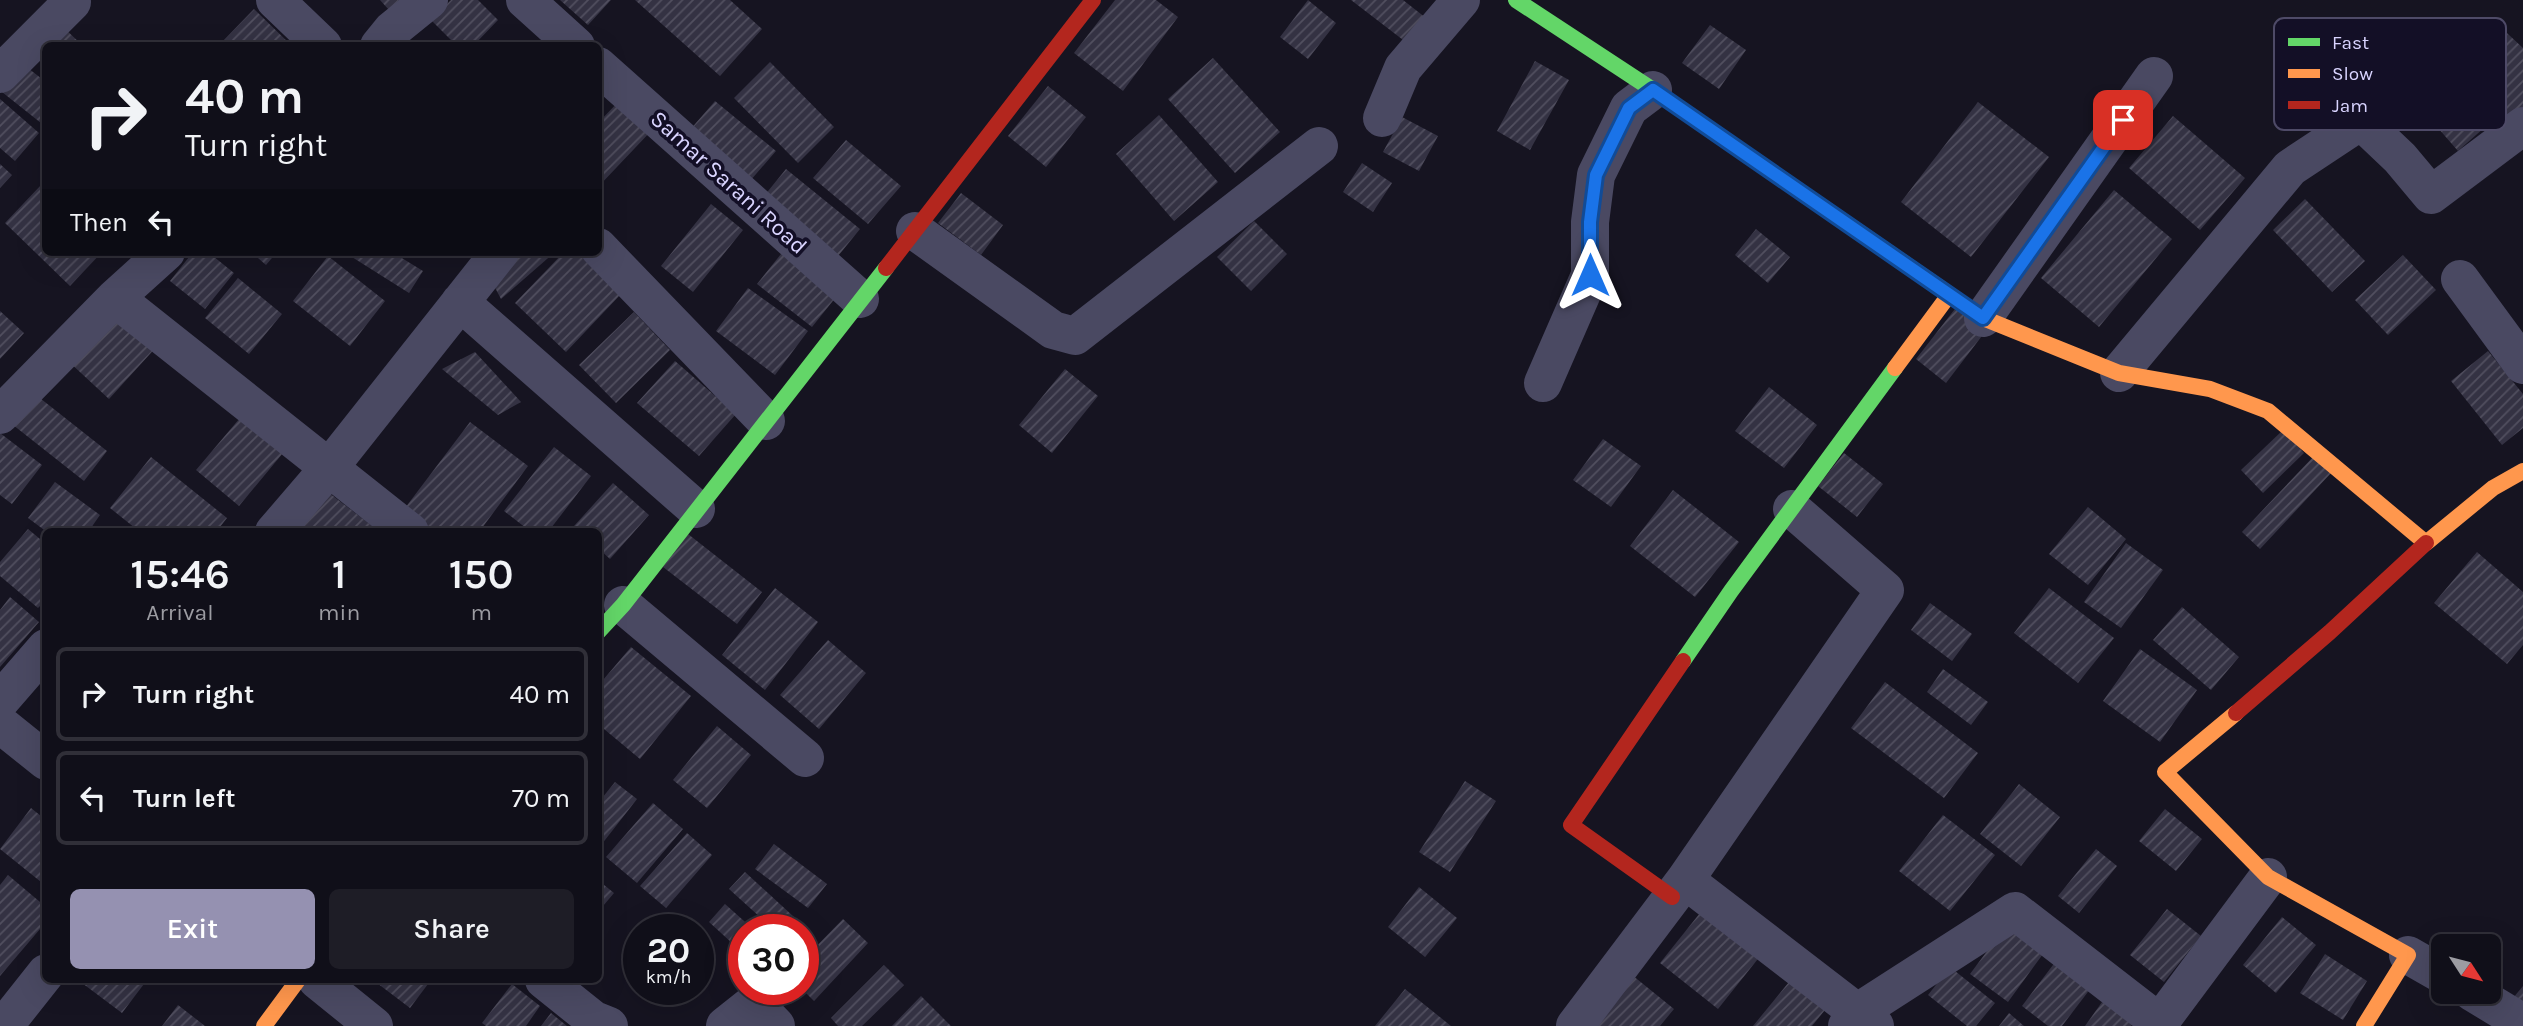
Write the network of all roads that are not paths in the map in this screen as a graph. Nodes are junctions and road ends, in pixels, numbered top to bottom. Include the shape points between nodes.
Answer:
1 (275, 0) edge
2 (429, 0) edge
3 (524, 0) edge
4 (1093, 0) edge
5 (1461, 0) edge
6 (1516, 0) edge
7 (72, 1) edge
8 (393, 40) edge
9 (319, 42) edge
10 (571, 42) edge
11 (602, 70) edge
12 (0, 74) edge
13 (2154, 76) dead end
14 (1653, 90) junction
15 (1382, 118) dead end
16 (2523, 126) edge
17 (2347, 130) edge
18 (2370, 130) edge
19 (1319, 146) dead end
20 (915, 231) junction
21 (602, 251) edge
22 (162, 256) edge
23 (497, 256) edge
24 (2460, 279) dead end
25 (1949, 295) junction
26 (115, 299) junction
27 (860, 299) junction
28 (460, 302) junction
29 (1983, 318) junction
30 (2523, 365) edge
31 (2119, 373) junction
32 (1544, 383) dead end
33 (0, 415) edge
34 (766, 421) junction
35 (329, 468) junction
36 (2523, 471) edge
37 (696, 509) junction
38 (1792, 509) junction
39 (277, 528) edge
40 (405, 528) edge
41 (2426, 543) junction
42 (611, 619) edge
43 (42, 653) edge
44 (0, 701) edge
45 (0, 724) edge
46 (42, 758) edge
47 (805, 758) dead end
48 (2268, 877) junction
49 (1679, 888) junction
50 (2409, 955) junction
51 (2431, 968) edge
52 (42, 978) edge
53 (296, 983) edge
54 (321, 983) edge
55 (548, 983) edge
56 (2492, 1004) edge
57 (1860, 1021) edge
58 (2523, 1023) edge
59 (2158, 1024) edge
60 (4, 1026) edge
61 (264, 1026) edge
62 (374, 1026) edge
63 (609, 1026) edge
64 (725, 1026) edge
65 (776, 1026) edge
66 (1575, 1026) edge
67 (2364, 1026) edge

1 - 9 street
2 - 8 street
3 - 10 street
4 - 20 street
5 - 15 street via 1403,68
6 - 14 street
7 - 12 street
11 - 27 street, Samar Sarani Road
13 - 29 street
14 - 25 street
14 - 32 street via 1629,108 1596,175 1590,275
16 - 18 street via 2431,195
17 - 31 street via 2290,168
19 - 20 street via 1075,336 1053,330
20 - 27 street
21 - 34 street
22 - 26 street
23 - 28 street
24 - 30 street
25 - 29 street
25 - 38 street
26 - 33 street
26 - 35 street
27 - 34 street
28 - 35 street
28 - 37 street
29 - 31 street
31 - 41 street via 2210,388 2268,411
34 - 37 street
35 - 39 street
35 - 40 street
36 - 41 street via 2493,488
37 - 42 street
38 - 49 street via 1885,590
38 - 49 street via 1571,825
41 - 48 street via 2362,606 2165,772
42 - 47 street
43 - 44 street
45 - 46 street
48 - 50 street
48 - 59 street
49 - 57 street
49 - 66 street
50 - 51 street
50 - 67 street
52 - 60 street
53 - 61 street
54 - 62 street
55 - 63 street via 594,1020
56 - 58 street
57 - 59 street via 2015,911
64 - 65 street via 754,1003

